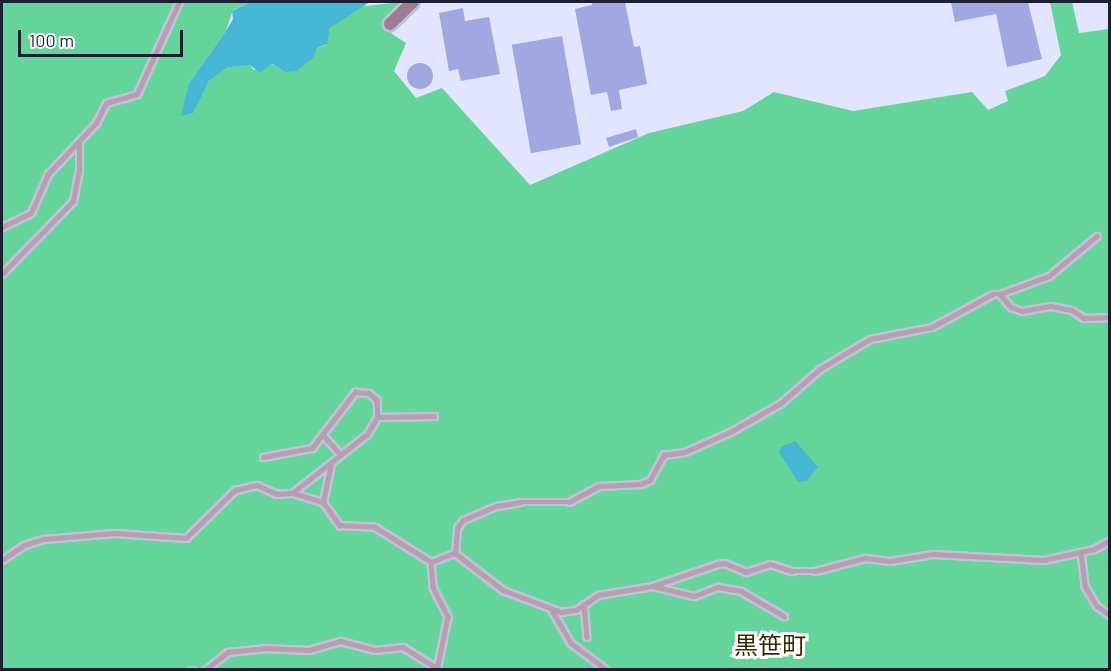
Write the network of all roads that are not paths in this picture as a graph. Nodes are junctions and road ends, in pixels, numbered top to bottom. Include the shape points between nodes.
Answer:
1 (179, 2) edge
2 (413, 2) edge
3 (390, 24) dead end
4 (79, 142) junction
5 (2, 227) edge
6 (1097, 236) dead end
7 (2, 274) edge
8 (1000, 294) junction
9 (1110, 317) edge
10 (434, 416) dead end
11 (378, 417) junction
12 (324, 436) junction
13 (340, 454) junction
14 (263, 457) dead end
15 (332, 462) junction
16 (293, 493) junction
17 (323, 502) junction
18 (1110, 540) edge
19 (1081, 552) junction
20 (455, 554) junction
21 (2, 560) edge
22 (431, 562) junction
23 (653, 586) junction
24 (584, 604) junction
25 (552, 610) junction
26 (1110, 615) edge
27 (784, 616) dead end
28 (587, 637) dead end
29 (205, 669) edge
30 (436, 669) edge
31 (607, 669) edge

1 - 4 lane via 142,87 131,99 106,103 96,123
2 - 3 street
4 - 5 lane via 48,174 31,213
4 - 7 lane via 73,201
6 - 8 lane via 1049,276
8 - 9 lane via 1011,307 1022,311 1051,306 1072,310 1084,318
8 - 20 lane via 976,301 932,327 870,339 820,369 781,403 732,431 685,452 664,455 650,480 641,484 598,486 569,502 529,501 496,506 463,520 457,528
10 - 11 lane
11 - 12 lane via 377,400 369,393 356,392
11 - 13 lane via 367,435
12 - 13 lane
12 - 14 lane via 304,451
13 - 15 lane
15 - 16 lane
15 - 17 lane
16 - 17 lane
16 - 21 lane via 277,494 256,485 243,487 186,538 116,533 45,539 24,545
17 - 22 lane via 340,525 375,527
18 - 19 lane
19 - 23 lane via 1044,560 933,554 890,561 865,558 815,571 792,571 770,564 746,572 725,563
19 - 26 lane via 1085,586 1097,606
20 - 22 lane
20 - 25 lane via 503,590
22 - 30 lane via 433,587 448,617
23 - 24 lane via 597,595
23 - 27 lane via 694,596 718,587 741,591
24 - 25 lane via 576,610
24 - 28 lane
25 - 31 lane via 571,643
29 - 30 lane via 228,652 264,648 309,650 340,641 374,650 404,647

